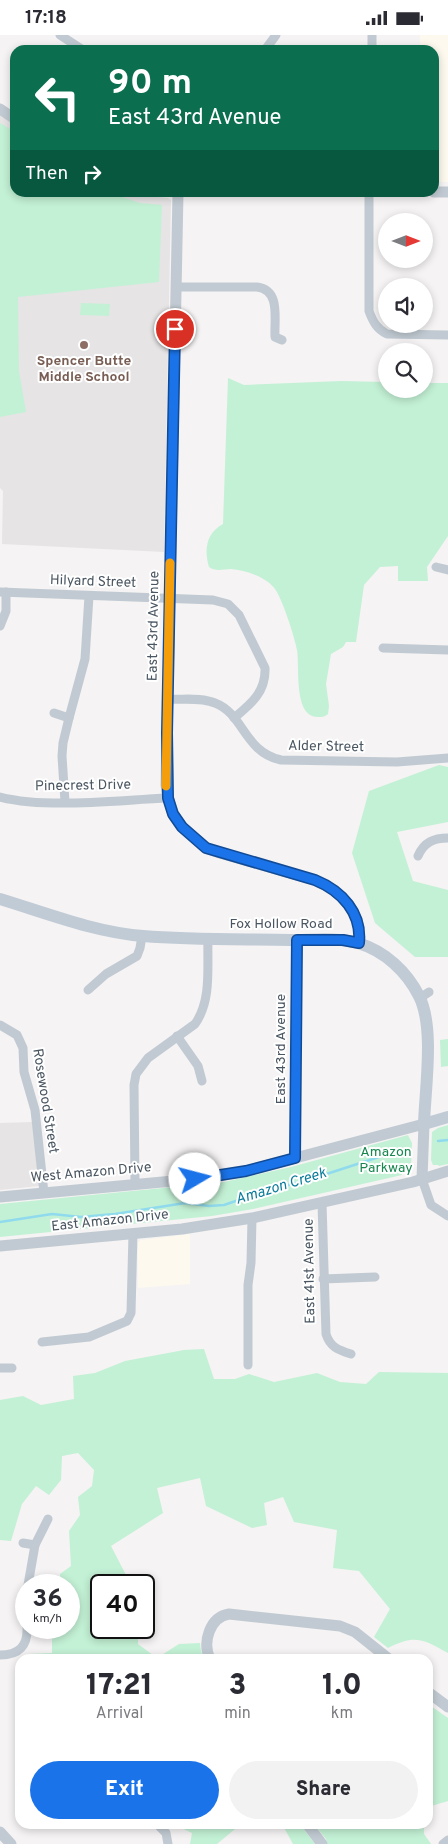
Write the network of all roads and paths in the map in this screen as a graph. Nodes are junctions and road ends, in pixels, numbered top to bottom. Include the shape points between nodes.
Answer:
1 (60, 35) edge
2 (75, 45) edge
3 (178, 197) edge
4 (369, 197) edge
5 (176, 287) junction
6 (448, 335) edge
7 (282, 340) dead end
8 (436, 567) dead end
9 (448, 570) edge
10 (3, 592) edge
11 (89, 596) junction
12 (170, 598) junction
13 (0, 626) edge
14 (383, 648) dead end
15 (448, 650) edge
16 (168, 699) junction
17 (54, 713) dead end
18 (69, 718) junction
19 (234, 718) junction
20 (448, 758) edge
21 (0, 797) edge
22 (168, 798) junction
23 (65, 802) junction
24 (448, 838) edge
25 (418, 856) dead end
26 (0, 900) edge
27 (142, 936) junction
28 (208, 939) junction
29 (297, 940) junction
30 (359, 943) junction
31 (88, 989) dead end
32 (0, 1025) edge
33 (178, 1036) junction
34 (202, 1081) dead end
35 (448, 1117) edge
36 (424, 1124) junction
37 (295, 1158) junction
38 (448, 1171) edge
39 (422, 1179) junction
40 (135, 1184) junction
41 (44, 1193) junction
42 (0, 1197) edge
43 (322, 1203) junction
44 (448, 1215) edge
45 (252, 1218) junction
46 (132, 1233) junction
47 (0, 1246) edge
48 (375, 1277) dead end
49 (324, 1279) junction
50 (328, 1340) junction
51 (42, 1342) dead end
52 (323, 1350) dead end
53 (351, 1355) dead end
54 (248, 1365) dead end
55 (0, 1368) edge
56 (12, 1368) dead end
57 (48, 1519) dead end
58 (24, 1543) dead end
59 (35, 1545) junction
60 (30, 1574) edge
61 (27, 1639) edge
62 (208, 1654) edge
63 (383, 1654) edge
64 (0, 1655) edge
65 (433, 1696) edge
66 (448, 1707) edge
67 (162, 1829) edge
68 (312, 1829) edge
69 (0, 1832) edge
70 (448, 1841) edge
71 (10, 1843) edge
72 (168, 1844) edge
73 (322, 1844) edge
74 (443, 1844) edge

1 - 2 street
3 - 5 street, East 43rd Avenue
4 - 6 street via 370,311 374,322 387,334
5 - 7 street via 266,289 274,301 275,337
5 - 12 street, East 43rd Avenue
8 - 9 street
10 - 11 street, Hilyard Street
10 - 13 street via 6,611
11 - 12 street, Hilyard Street
11 - 18 street via 85,659
12 - 16 street, East 43rd Avenue
12 - 19 street, Hilyard Street via 220,601 239,615 262,660 265,677 258,696
14 - 15 street
16 - 19 street, Alder Street via 210,701 225,708
16 - 22 street, East 43rd Avenue
17 - 18 street
18 - 23 street via 62,757
19 - 20 street, Alder Street via 258,750 270,758 397,762
21 - 23 street, Pinecrest Drive
22 - 23 street, Pinecrest Drive
22 - 30 street, East 43rd Avenue via 182,827 206,848 329,886 352,909 359,926
24 - 25 street via 427,843
26 - 27 main road, Fox Hollow Road via 83,925
27 - 28 main road, Fox Hollow Road
27 - 31 street via 137,955
28 - 29 main road, Fox Hollow Road
28 - 33 street via 204,1006 194,1024
29 - 30 main road, Fox Hollow Road
29 - 37 street, East 43rd Avenue
30 - 36 main road, Fox Hollow Road via 388,958 425,995 428,1039
32 - 41 street, Rosewood Street via 17,1035 23,1048 24,1072 35,1110
33 - 34 street via 198,1066
33 - 40 street via 148,1057 136,1074
35 - 36 main road, West Amazon Drive
36 - 37 street, West Amazon Drive
36 - 39 street, Fox Hollow Road
37 - 40 street, West Amazon Drive via 239,1172
38 - 39 street, East Amazon Drive
39 - 43 street, East Amazon Drive
39 - 44 street via 431,1205
40 - 41 street, West Amazon Drive
41 - 42 street, West Amazon Drive
43 - 45 street, East Amazon Drive
43 - 49 street, East 41st Avenue
45 - 46 street, East Amazon Drive
45 - 54 street
46 - 47 street, East Amazon Drive
46 - 51 street via 131,1313 127,1321 89,1337
48 - 49 street
49 - 50 street, East 41st Avenue
50 - 52 street
50 - 53 street, East 41st Avenue via 333,1347
55 - 56 street
57 - 59 street
58 - 59 street
59 - 60 street
61 - 64 street via 22,1649
62 - 63 street via 206,1646 209,1631 218,1619 230,1614 340,1626 355,1632
65 - 66 street
67 - 72 street
68 - 73 street
69 - 71 street
70 - 74 street

